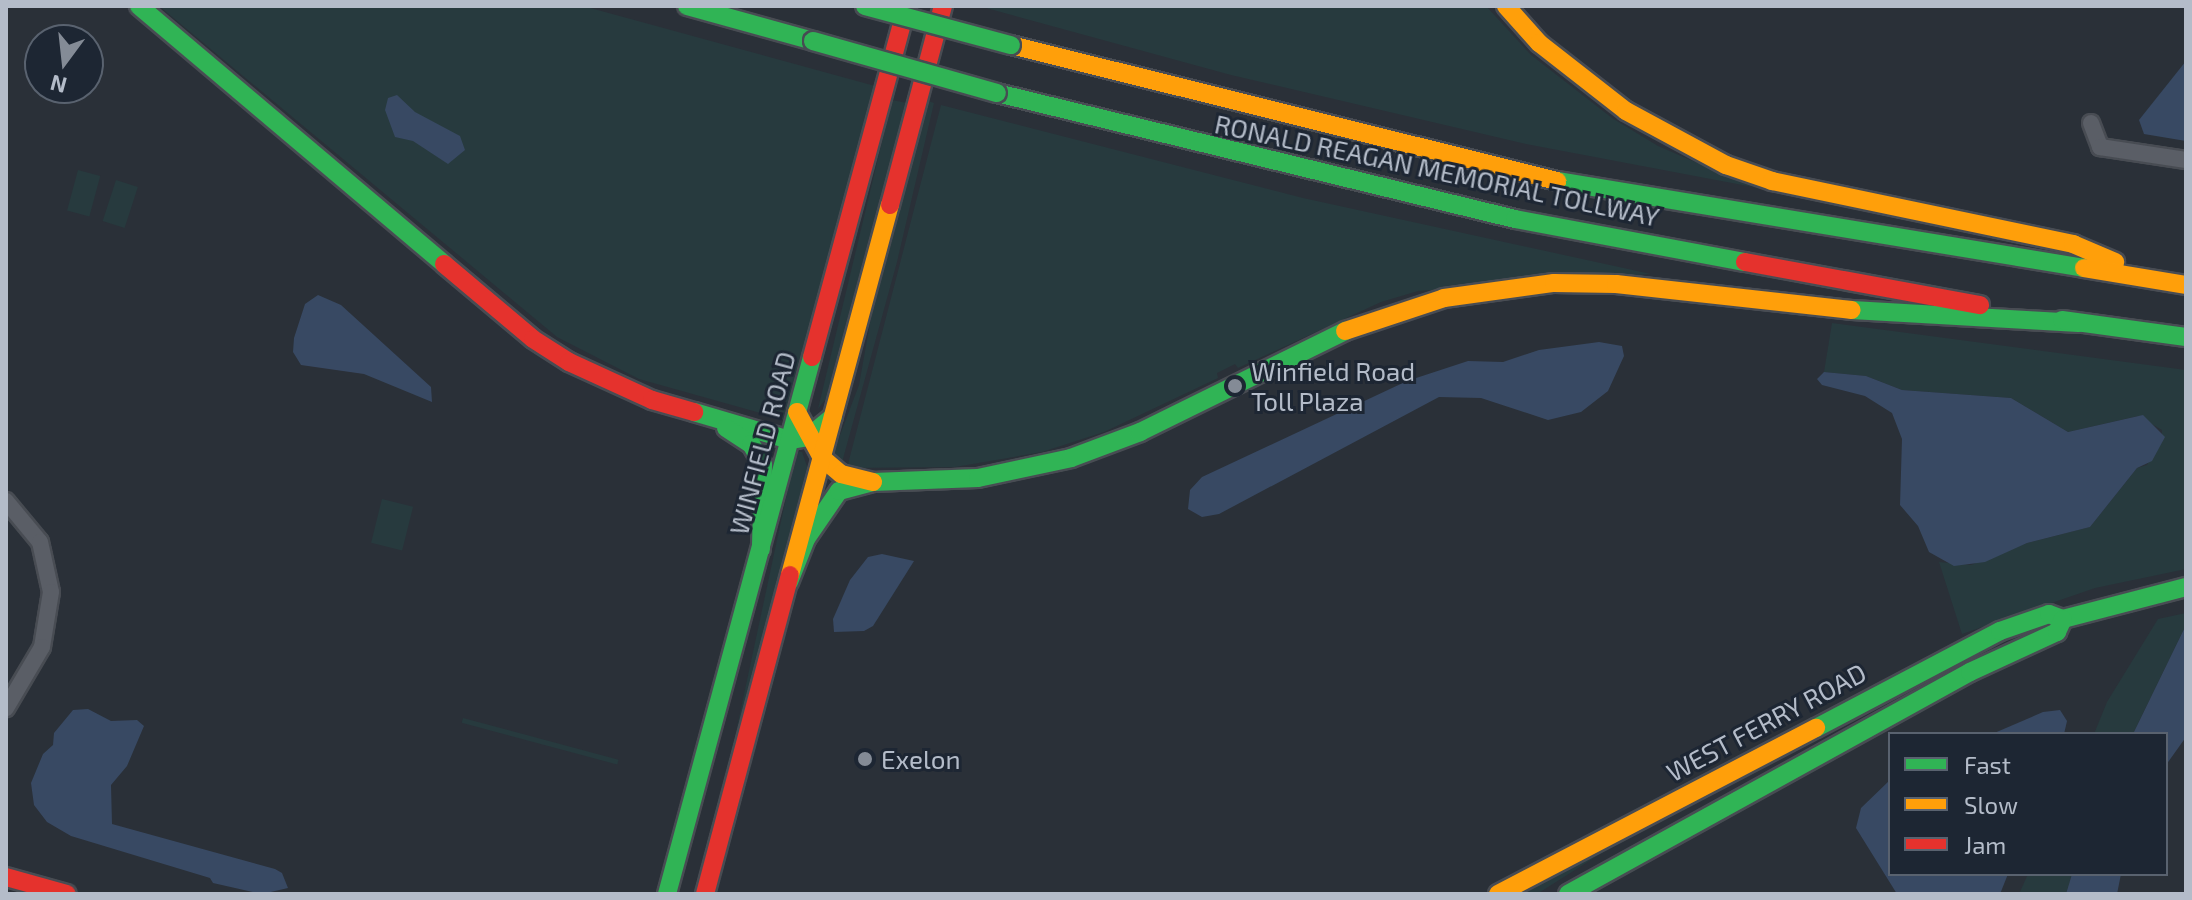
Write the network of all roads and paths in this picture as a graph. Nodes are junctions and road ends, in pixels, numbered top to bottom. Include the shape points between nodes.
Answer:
1 (139, 6) edge
2 (687, 6) edge
3 (865, 6) edge
4 (907, 6) edge
5 (943, 6) edge
6 (1506, 6) edge
7 (2091, 123) dead end
8 (2186, 160) edge
9 (2157, 281) junction
10 (2186, 285) edge
11 (2079, 323) junction
12 (2186, 337) edge
13 (695, 414) junction
14 (833, 417) junction
15 (799, 438) junction
16 (822, 458) junction
17 (873, 482) junction
18 (6, 501) edge
19 (761, 549) junction
20 (789, 582) junction
21 (2186, 587) edge
22 (2063, 619) junction
23 (6, 708) edge
24 (6, 877) edge
25 (67, 894) edge
26 (667, 894) edge
27 (705, 894) edge
28 (1498, 894) edge
29 (1568, 894) edge

1 - 13 main road via 533,339 607,383
2 - 11 main road, RONALD REAGAN MEMORIAL TOLLWAY, bridge via 997,93 1515,219
3 - 9 main road, RONALD REAGAN MEMORIAL TOLLWAY, bridge via 1569,184
4 - 15 main road, WINFIELD ROAD via 797,412
5 - 14 main road
6 - 9 main road via 1569,68 1626,111 1701,154 1772,181 2073,244
7 - 8 street via 2100,147
9 - 10 main road, RONALD REAGAN MEMORIAL TOLLWAY
11 - 12 main road, RONALD REAGAN MEMORIAL TOLLWAY
11 - 17 main road via 1922,318 1616,284 1494,290 1369,320 1264,366 1140,432 1071,458 978,478
13 - 15 main road
13 - 19 main road via 743,438 759,454 765,486
14 - 15 main road
14 - 16 main road
15 - 16 main road
15 - 19 main road, WINFIELD ROAD
16 - 17 main road via 841,474
16 - 20 main road
17 - 20 main road via 839,491 828,503
18 - 23 street via 40,542 51,592 42,647
19 - 26 main road, WINFIELD ROAD
20 - 27 main road
21 - 22 main road, WEST FERRY ROAD
22 - 28 main road, WEST FERRY ROAD via 2049,614 1930,664
22 - 29 main road, WEST FERRY ROAD via 2057,632 1970,672
24 - 25 main road

